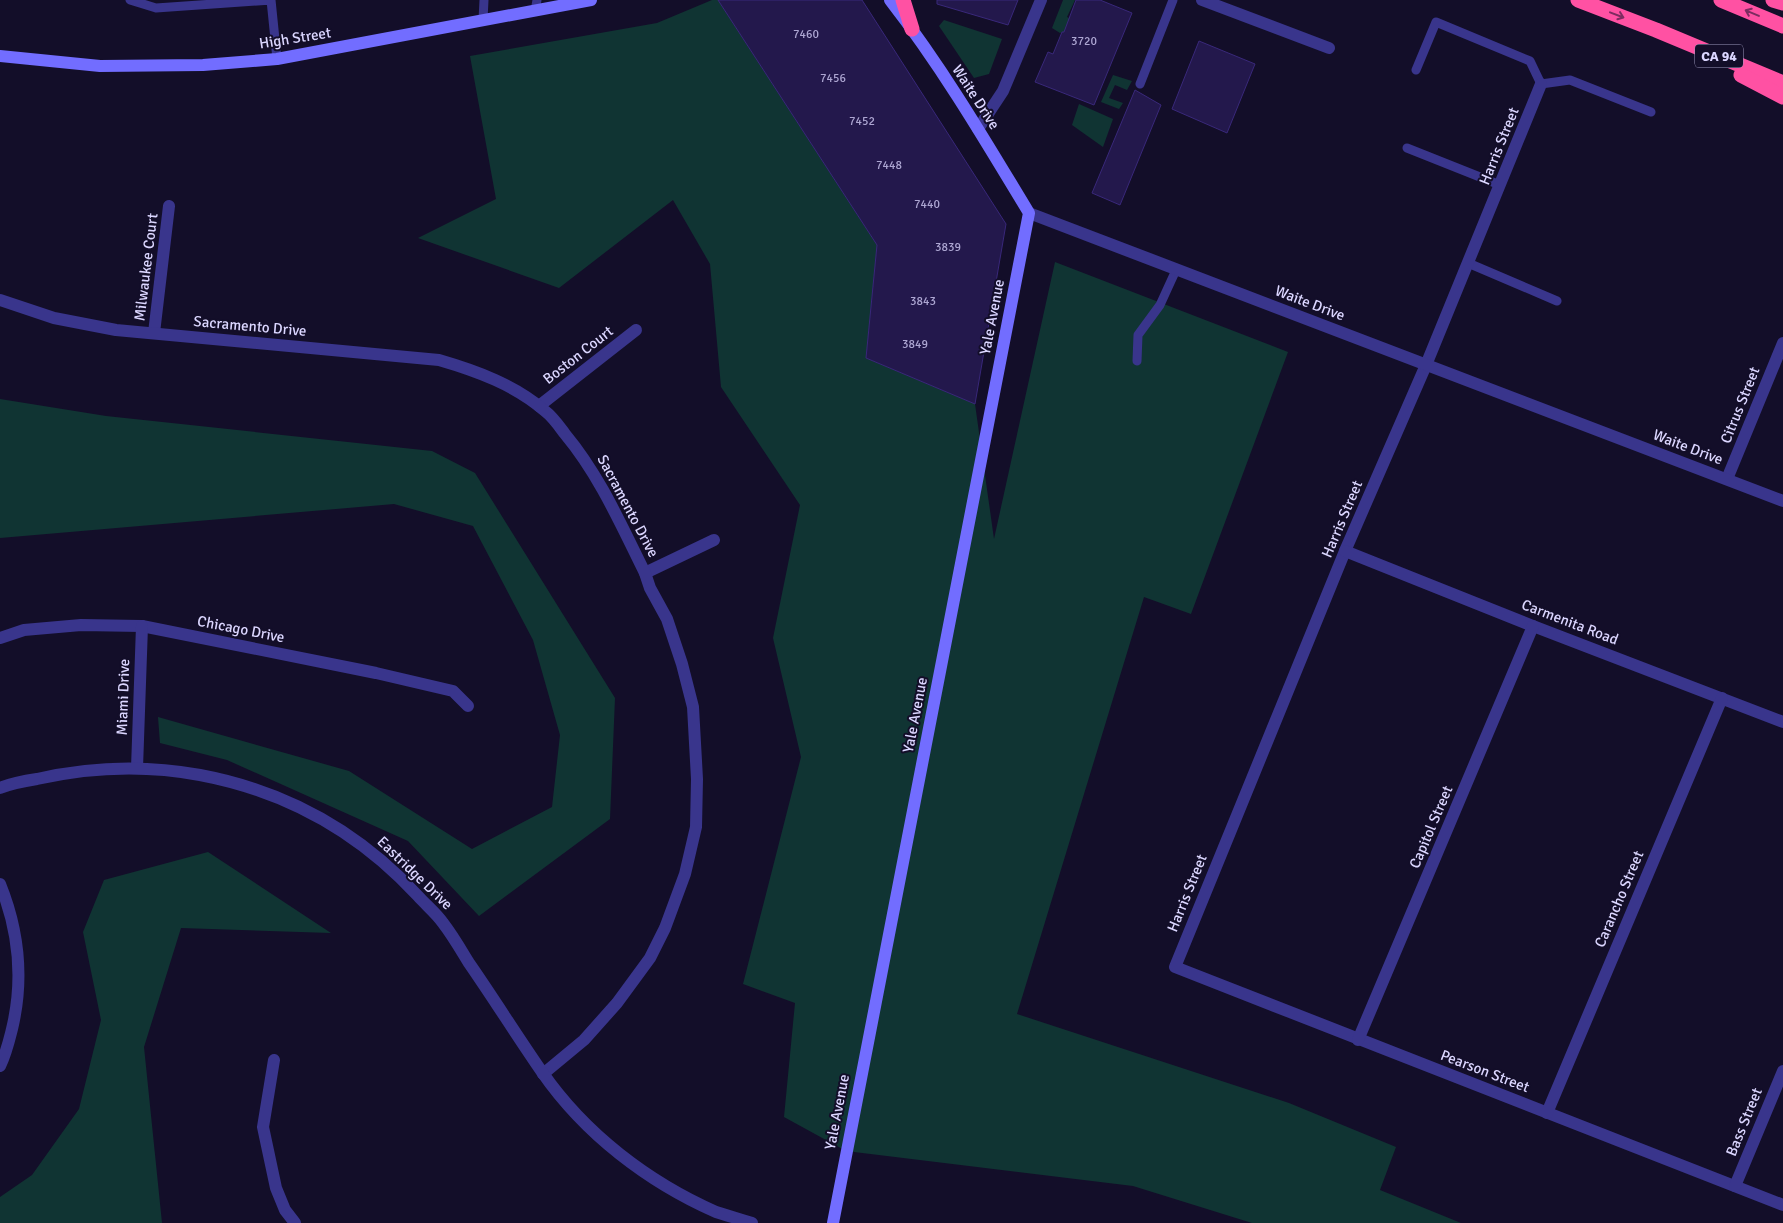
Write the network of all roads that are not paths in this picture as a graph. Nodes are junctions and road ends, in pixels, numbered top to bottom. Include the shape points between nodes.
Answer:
1 (130, 0) edge
2 (484, 0) edge
3 (591, 0) edge
4 (890, 0) edge
5 (901, 0) edge
6 (1041, 0) edge
7 (1173, 0) edge
8 (1202, 0) edge
9 (1578, 0) edge
10 (1721, 0) edge
11 (1773, 0) edge
12 (1783, 3) edge
13 (536, 5) edge
14 (483, 20) junction
15 (1783, 26) edge
16 (912, 29) junction
17 (1656, 30) junction
18 (1329, 48) dead end
19 (0, 56) edge
20 (277, 59) junction
21 (1416, 70) dead end
22 (1783, 83) edge
23 (1140, 84) dead end
24 (1541, 84) junction
25 (1783, 97) edge
26 (1651, 112) dead end
27 (978, 129) junction
28 (1407, 148) dead end
29 (1500, 185) junction
30 (169, 206) dead end
31 (1029, 213) junction
32 (1468, 263) junction
33 (1176, 270) junction
34 (0, 300) edge
35 (1557, 301) dead end
36 (636, 330) dead end
37 (154, 333) junction
38 (1783, 343) edge
39 (1137, 361) dead end
40 (1426, 365) junction
41 (539, 406) junction
42 (1727, 479) junction
43 (1783, 501) edge
44 (714, 540) dead end
45 (1346, 551) junction
46 (645, 574) junction
47 (142, 626) junction
48 (1533, 626) junction
49 (0, 638) edge
50 (1722, 698) junction
51 (468, 706) dead end
52 (1783, 722) edge
53 (138, 768) junction
54 (0, 788) edge
55 (0, 884) edge
56 (1175, 967) joint
57 (1358, 1040) junction
58 (274, 1060) dead end
59 (0, 1066) edge
60 (1783, 1071) edge
61 (543, 1074) junction
62 (1547, 1112) junction
63 (1735, 1186) junction
64 (1783, 1205) edge
65 (295, 1223) edge
66 (752, 1223) edge
67 (833, 1223) edge

1 - 20 lane via 156,8 271,0
2 - 14 lane
3 - 13 main road, High Street
4 - 16 main road, Waite Drive
5 - 16 highway
6 - 27 street via 1003,91
7 - 23 lane
8 - 18 street
9 -> 17 highway, CA 94
15 -> 10 highway
11 - 12 highway
13 - 14 main road, High Street
14 - 20 main road, High Street
16 - 27 main road, Waite Drive
17 - 22 highway, CA 94
17 - 25 highway
19 - 20 main road, High Street via 100,66 202,65
21 - 24 lane via 1436,22 1530,61
24 - 26 lane via 1570,80
24 - 29 street, Harris Street
27 - 31 main road, Waite Drive
28 - 29 lane
29 - 32 street, Harris Street
30 - 37 street, Milwaukee Court
31 - 33 street, Waite Drive
31 - 67 main road, Yale Avenue
32 - 35 lane
32 - 40 street, Harris Street
33 - 39 lane via 1160,305 1138,335
33 - 40 street, Waite Drive
34 - 37 street, Sacramento Drive via 85,325
36 - 41 street, Boston Court
37 - 41 street, Sacramento Drive via 439,360 502,383
38 - 42 street, Citrus Street
40 - 42 street, Waite Drive
40 - 45 street, Harris Street
41 - 46 street, Sacramento Drive via 574,444 599,480
42 - 43 street, Waite Drive
44 - 46 street
45 - 48 street, Carmenita Road
45 - 56 street, Harris Street
46 - 61 street, Sacramento Drive via 667,618 693,707 696,828 685,874 650,958 618,1003 584,1040
47 - 49 street, Chicago Drive via 80,625 24,630
47 - 51 street, Chicago Drive via 453,691
47 - 53 street, Miami Drive
48 - 50 street, Carmenita Road
48 - 57 street, Capitol Street
50 - 52 street, Carmenita Road
50 - 62 street, Carancho Street
53 - 54 street, Eastridge Drive via 70,771
53 - 61 street, Eastridge Drive via 189,773 259,790 312,812 361,843 404,880 443,923
55 - 59 street via 15,932 19,982 10,1039
56 - 57 street, Pearson Street
57 - 62 street, Pearson Street
58 - 65 street via 263,1127 276,1188 285,1210
60 - 63 street, Bass Street
61 - 66 street, Eastridge Drive via 572,1110 634,1166 717,1212
62 - 63 street, Pearson Street
63 - 64 street, Pearson Street

